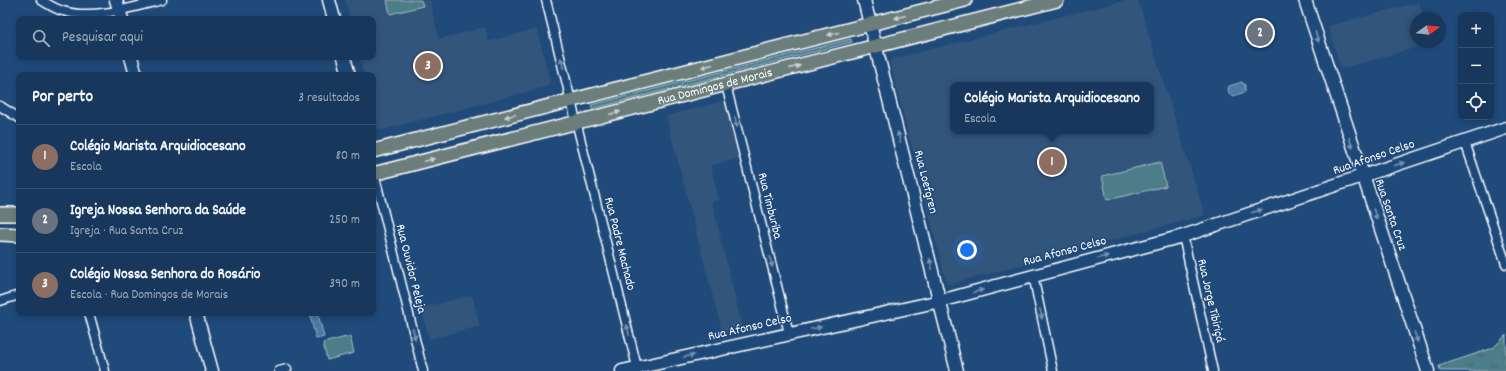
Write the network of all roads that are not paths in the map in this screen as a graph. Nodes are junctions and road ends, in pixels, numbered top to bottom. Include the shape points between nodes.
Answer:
1 (41, 0) edge
2 (162, 0) edge
3 (329, 0) edge
4 (546, 0) edge
5 (864, 0) edge
6 (965, 0) edge
7 (1057, 0) edge
8 (1305, 0) edge
9 (119, 10) edge
10 (333, 16) edge
11 (871, 25) junction
12 (876, 46) junction
13 (132, 60) edge
14 (345, 60) edge
15 (135, 72) edge
16 (348, 72) edge
17 (726, 84) junction
18 (572, 100) junction
19 (0, 106) edge
20 (16, 116) edge
21 (577, 123) junction
22 (1506, 128) edge
23 (1465, 142) junction
24 (376, 150) edge
25 (376, 171) edge
26 (1362, 177) junction
27 (376, 184) edge
28 (0, 214) edge
29 (16, 214) edge
30 (0, 234) edge
31 (16, 235) edge
32 (1183, 236) junction
33 (1506, 264) edge
34 (1032, 276) junction
35 (16, 296) edge
36 (0, 301) edge
37 (940, 301) junction
38 (90, 316) edge
39 (197, 316) edge
40 (789, 333) junction
41 (638, 369) edge
42 (105, 371) edge
43 (212, 371) edge
44 (423, 371) edge
45 (622, 371) edge
46 (957, 371) edge
47 (1053, 371) edge
48 (1213, 371) edge
49 (1428, 371) edge

1 - 9 street via 64,12
2 - 9 street
3 - 10 street
18 -> 4 street, Rua Padre Machado
5 - 11 street, Rua Loefgren
6 -> 11 main road, Rua Domingos de Morais
7 - 12 main road, Rua Domingos de Morais
8 -> 26 street, Rua Santa Cruz
11 - 12 street, Rua Loefgren
11 -> 18 main road, Rua Domingos de Morais
17 -> 12 main road, Rua Domingos de Morais
37 -> 12 street, Rua Loefgren
13 - 15 street
14 - 16 street
21 -> 17 main road, Rua Domingos de Morais
17 -> 40 street, Rua Timburiba
18 - 21 street, Rua Padre Machado
18 -> 24 main road, Rua Domingos de Morais
19 - 20 street
25 -> 21 main road, Rua Domingos de Morais
41 -> 21 street, Rua Padre Machado
22 - 23 street, Rua Afonso Celso
26 -> 23 street, Rua Afonso Celso
23 - 33 street
32 -> 26 street, Rua Afonso Celso
26 -> 49 street, Rua Santa Cruz
27 -> 44 street, Rua Ouvidor Peleja
28 - 29 main road
30 - 31 main road
34 -> 32 street, Rua Afonso Celso
32 - 48 street, Rua Jorge Tibiriçá
37 -> 34 street, Rua Afonso Celso
34 -> 47 street
35 - 36 street
40 -> 37 street, Rua Afonso Celso
37 - 46 street, Rua Loefgren
38 - 42 street
39 - 43 street
41 -> 40 street, Rua Afonso Celso
41 - 45 street, Rua Afonso Celso

